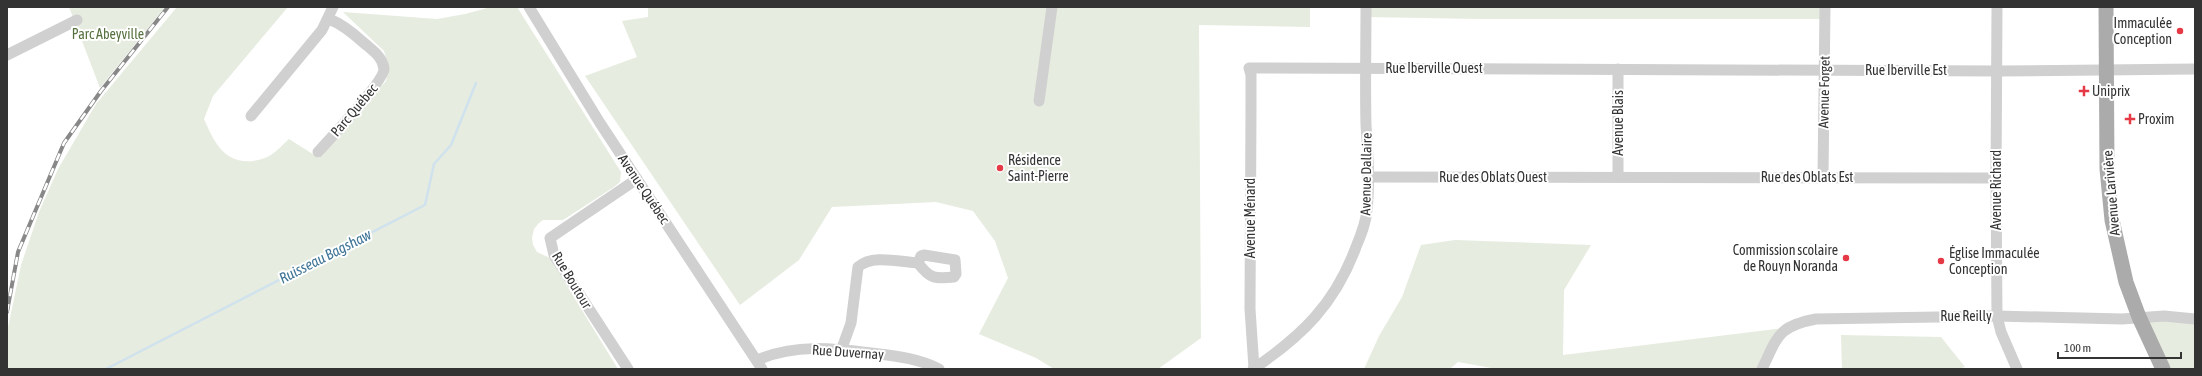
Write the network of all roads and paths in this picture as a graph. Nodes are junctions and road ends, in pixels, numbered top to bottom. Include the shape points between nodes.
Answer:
1 (333, 7) edge
2 (529, 7) edge
3 (1052, 7) edge
4 (1366, 7) edge
5 (1825, 7) edge
6 (1997, 7) edge
7 (2106, 7) edge
8 (329, 19) junction
9 (77, 20) dead end
10 (7, 55) edge
11 (1249, 68) joint
12 (1367, 68) junction
13 (1618, 69) junction
14 (2106, 69) junction
15 (2195, 69) edge
16 (1825, 70) junction
17 (1997, 71) junction
18 (1039, 101) dead end
19 (251, 116) dead end
20 (318, 152) dead end
21 (1823, 176) junction
22 (1368, 177) junction
23 (1618, 177) junction
24 (1996, 178) junction
25 (637, 179) junction
26 (918, 263) dead end
27 (1998, 316) junction
28 (2139, 317) junction
29 (2195, 319) edge
30 (842, 348) junction
31 (759, 365) edge
32 (1254, 368) edge
33 (628, 369) edge
34 (940, 369) edge
35 (1762, 369) edge
36 (2017, 369) edge
37 (2163, 369) edge

1 - 8 street
2 - 25 street, Avenue Québec via 551,46
3 - 18 street
4 - 12 street, Avenue Dallaire
5 - 16 street, Avenue Forget
6 - 17 street, Avenue Richard
7 - 14 main road, Avenue Larivière
8 - 19 street
8 - 20 street, Parc Québec via 340,23 376,53 382,61 384,70 377,84
9 - 10 street
11 - 12 street, Rue Iberville Ouest
11 - 32 street, Avenue Ménard via 1250,317
12 - 13 street, Rue Iberville Ouest
12 - 22 street, Avenue Dallaire
13 - 16 street, Rue Iberville Est
13 - 23 street, Avenue Blais
14 - 15 street, Rue Iberville Est
14 - 17 street, Rue Iberville Est
14 - 28 main road, Avenue Larivière via 2107,169 2112,220 2119,258
16 - 17 street, Rue Iberville Est
16 - 21 street, Avenue Forget
17 - 24 street, Avenue Richard
21 - 23 street, Rue des Oblats Est
21 - 24 street, Rue des Oblats Est
22 - 23 street, Rue des Oblats Ouest
22 - 32 street, Avenue Dallaire via 1367,210 1363,229 1339,286 1323,310 1296,338
24 - 27 street, Avenue Richard
25 - 31 street, Avenue Québec
25 - 33 street, Rue Boutour via 550,238 554,255
26 - 30 street via 872,261 862,263 858,267 851,323
27 - 28 street, Rue Reilly
27 - 35 street, Rue Reilly via 1846,317 1796,322 1785,328 1776,339
27 - 36 street, Avenue Richard via 2003,338
28 - 29 street, Rue Reilly
28 - 37 main road, Avenue Larivière
30 - 31 street, Rue Duvernay via 796,349 777,353
30 - 34 street, Rue Duvernay via 910,358

